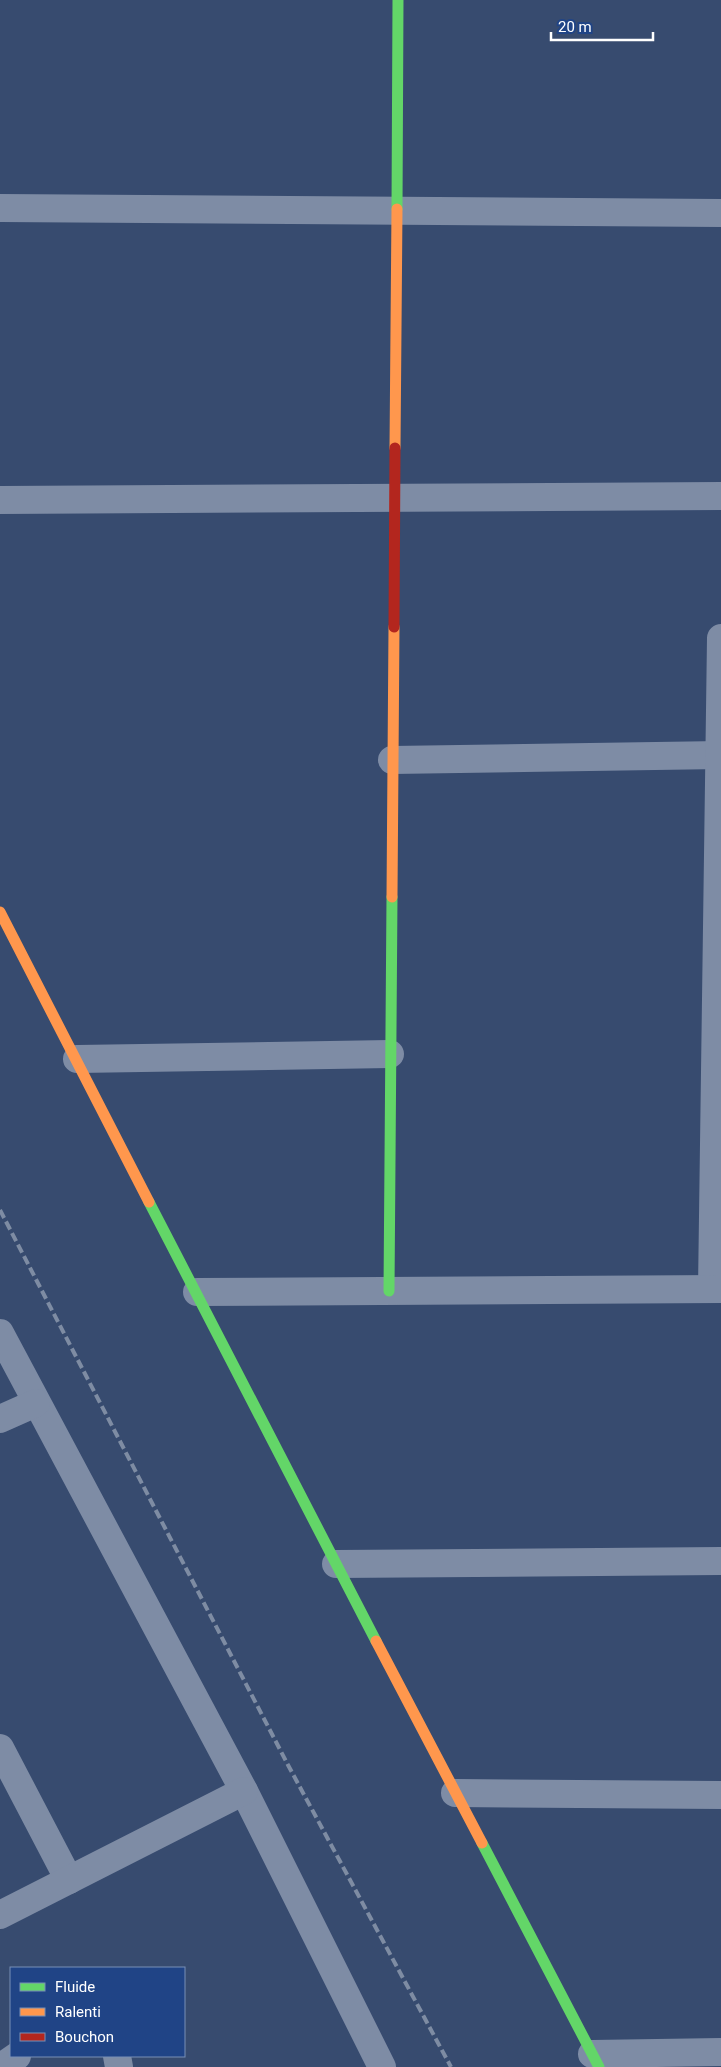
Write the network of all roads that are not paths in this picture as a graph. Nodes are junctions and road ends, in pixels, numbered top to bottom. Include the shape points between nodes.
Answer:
1 (398, 0) edge
2 (0, 208) edge
3 (396, 211) junction
4 (721, 213) edge
5 (721, 496) edge
6 (394, 497) junction
7 (0, 500) edge
8 (721, 638) edge
9 (720, 755) edge
10 (392, 760) junction
11 (0, 912) edge
12 (718, 1013) edge
13 (390, 1054) junction
14 (78, 1059) junction
15 (717, 1289) edge
16 (389, 1291) junction
17 (197, 1292) junction
18 (0, 1333) edge
19 (36, 1402) junction
20 (0, 1419) edge
21 (721, 1561) edge
22 (336, 1564) junction
23 (0, 1748) edge
24 (244, 1791) junction
25 (455, 1793) junction
26 (721, 1795) edge
27 (69, 1880) junction
28 (0, 1915) edge
29 (721, 2052) edge
30 (16, 2057) edge
31 (595, 2061) edge
32 (1, 2067) edge
33 (382, 2067) edge

1 - 3 street
2 - 3 street
3 - 4 street
3 - 6 street
5 - 6 street
6 - 7 street
6 - 10 street
8 - 9 street
9 - 10 street
9 - 12 street
10 - 13 street
11 - 14 street
12 - 15 street
13 - 14 street
13 - 16 street
14 - 17 street
15 - 16 street
16 - 17 street
17 - 22 street
18 - 19 street
19 - 20 street
19 - 24 street
21 - 22 street
22 - 25 street
23 - 27 street
24 - 27 street
24 - 33 street
25 - 26 street
25 - 31 street
27 - 28 street
29 - 31 street
30 - 32 street

